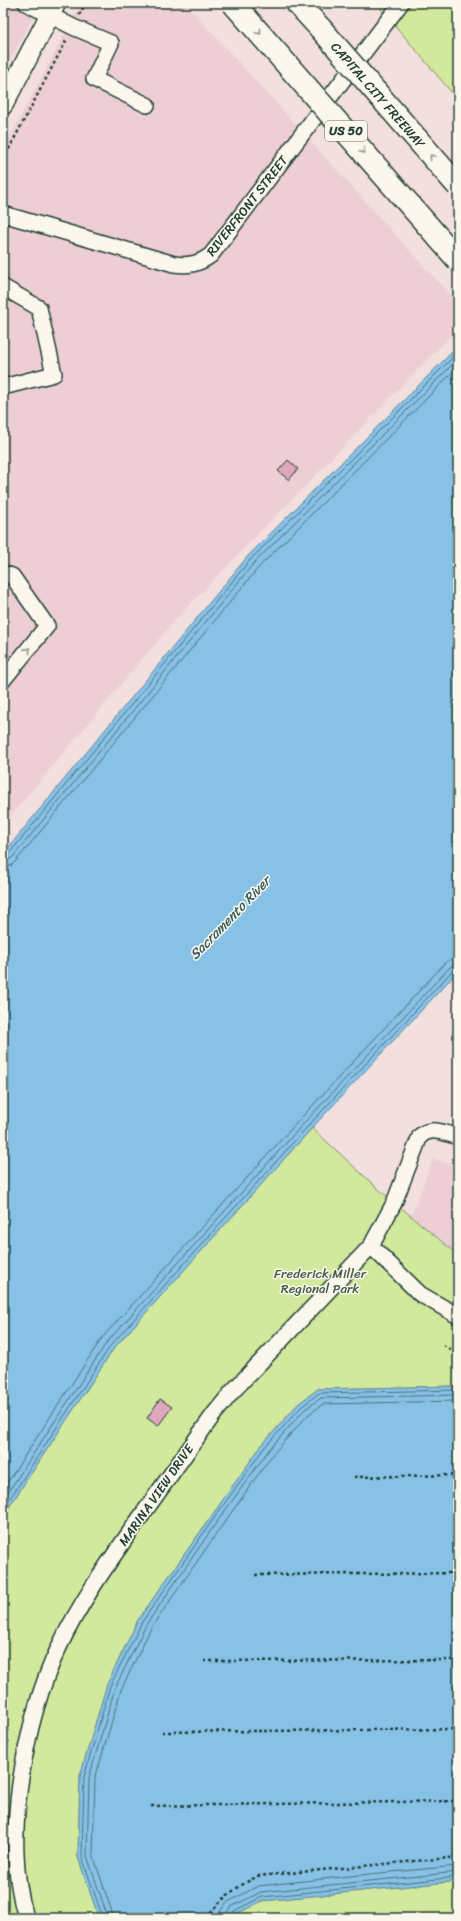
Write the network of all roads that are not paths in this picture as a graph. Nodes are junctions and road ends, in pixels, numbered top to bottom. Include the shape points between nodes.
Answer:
1 (26, 3) edge
2 (233, 3) edge
3 (297, 3) edge
4 (302, 3) edge
5 (401, 3) edge
6 (53, 9) edge
7 (321, 29) junction
8 (5, 94) edge
9 (147, 105) dead end
10 (458, 186) edge
11 (3, 214) edge
12 (458, 260) edge
13 (3, 287) edge
14 (3, 386) edge
15 (3, 573) edge
16 (3, 680) edge
17 (458, 1137) edge
18 (371, 1246) junction
19 (458, 1316) edge
20 (26, 1918) edge

1 - 6 street
2 -> 12 highway, US 50, bridge
3 - 7 highway, CAPITAL CITY FREEWAY
4 - 7 highway
5 - 11 street, RIVERFRONT STREET via 211,255 201,262 188,266 174,264
6 - 8 main road
6 - 9 street via 73,27 111,43 94,79
10 -> 7 highway, CAPITAL CITY FREEWAY, bridge
13 - 14 street via 39,308 54,374
16 -> 15 street via 47,626 12,576
17 - 18 street, MARINA VIEW DRIVE via 440,1131 427,1131 420,1136 394,1203
18 - 19 street via 420,1294
18 - 20 street, MARINA VIEW DRIVE via 237,1386 214,1414 101,1574 70,1624 46,1680 22,1766 15,1840 16,1870

